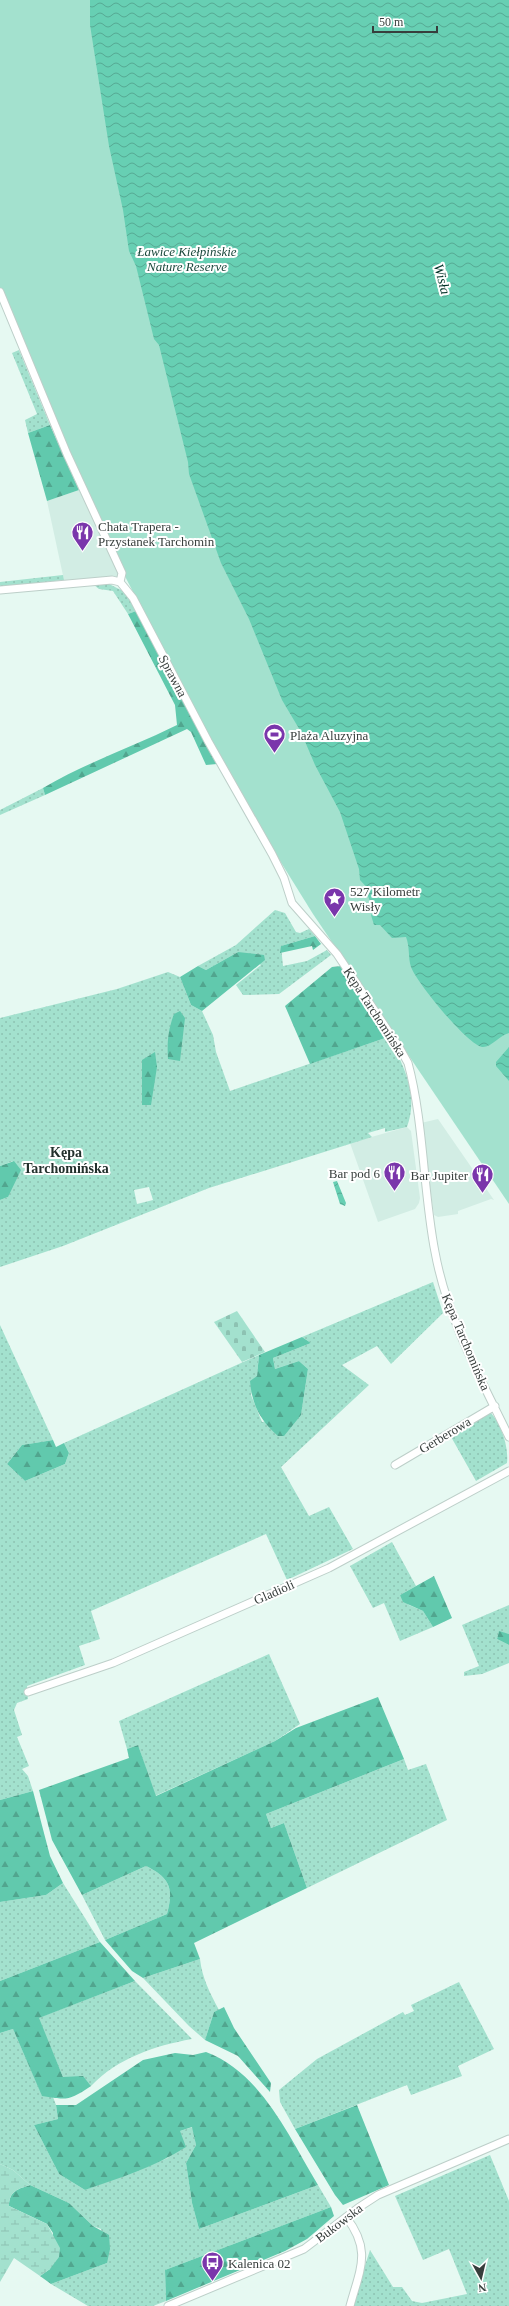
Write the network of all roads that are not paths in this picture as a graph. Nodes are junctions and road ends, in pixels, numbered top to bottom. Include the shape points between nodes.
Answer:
1 (0, 292) edge
2 (120, 582) junction
3 (0, 590) edge
4 (284, 878) joint
5 (495, 1406) junction
6 (509, 1437) edge
7 (396, 1465) dead end
8 (509, 1471) edge
9 (28, 1692) dead end
10 (509, 2138) edge
11 (346, 2217) junction
12 (168, 2306) edge
13 (350, 2306) edge

1 - 2 street via 67,454 122,573
2 - 3 street via 102,580
2 - 4 street, Sprawna via 134,598 167,665
4 - 5 street, Kępa Tarchomińska via 292,903 337,954 408,1063 435,1252 444,1293 469,1355
5 - 6 street, Kępa Tarchomińska
5 - 7 street, Gerberowa
8 - 9 street, Gladioli via 329,1568 112,1663
10 - 11 street, Bukowska via 378,2195
11 - 12 street, Bukowska via 304,2249
11 - 13 street via 355,2228 363,2254

